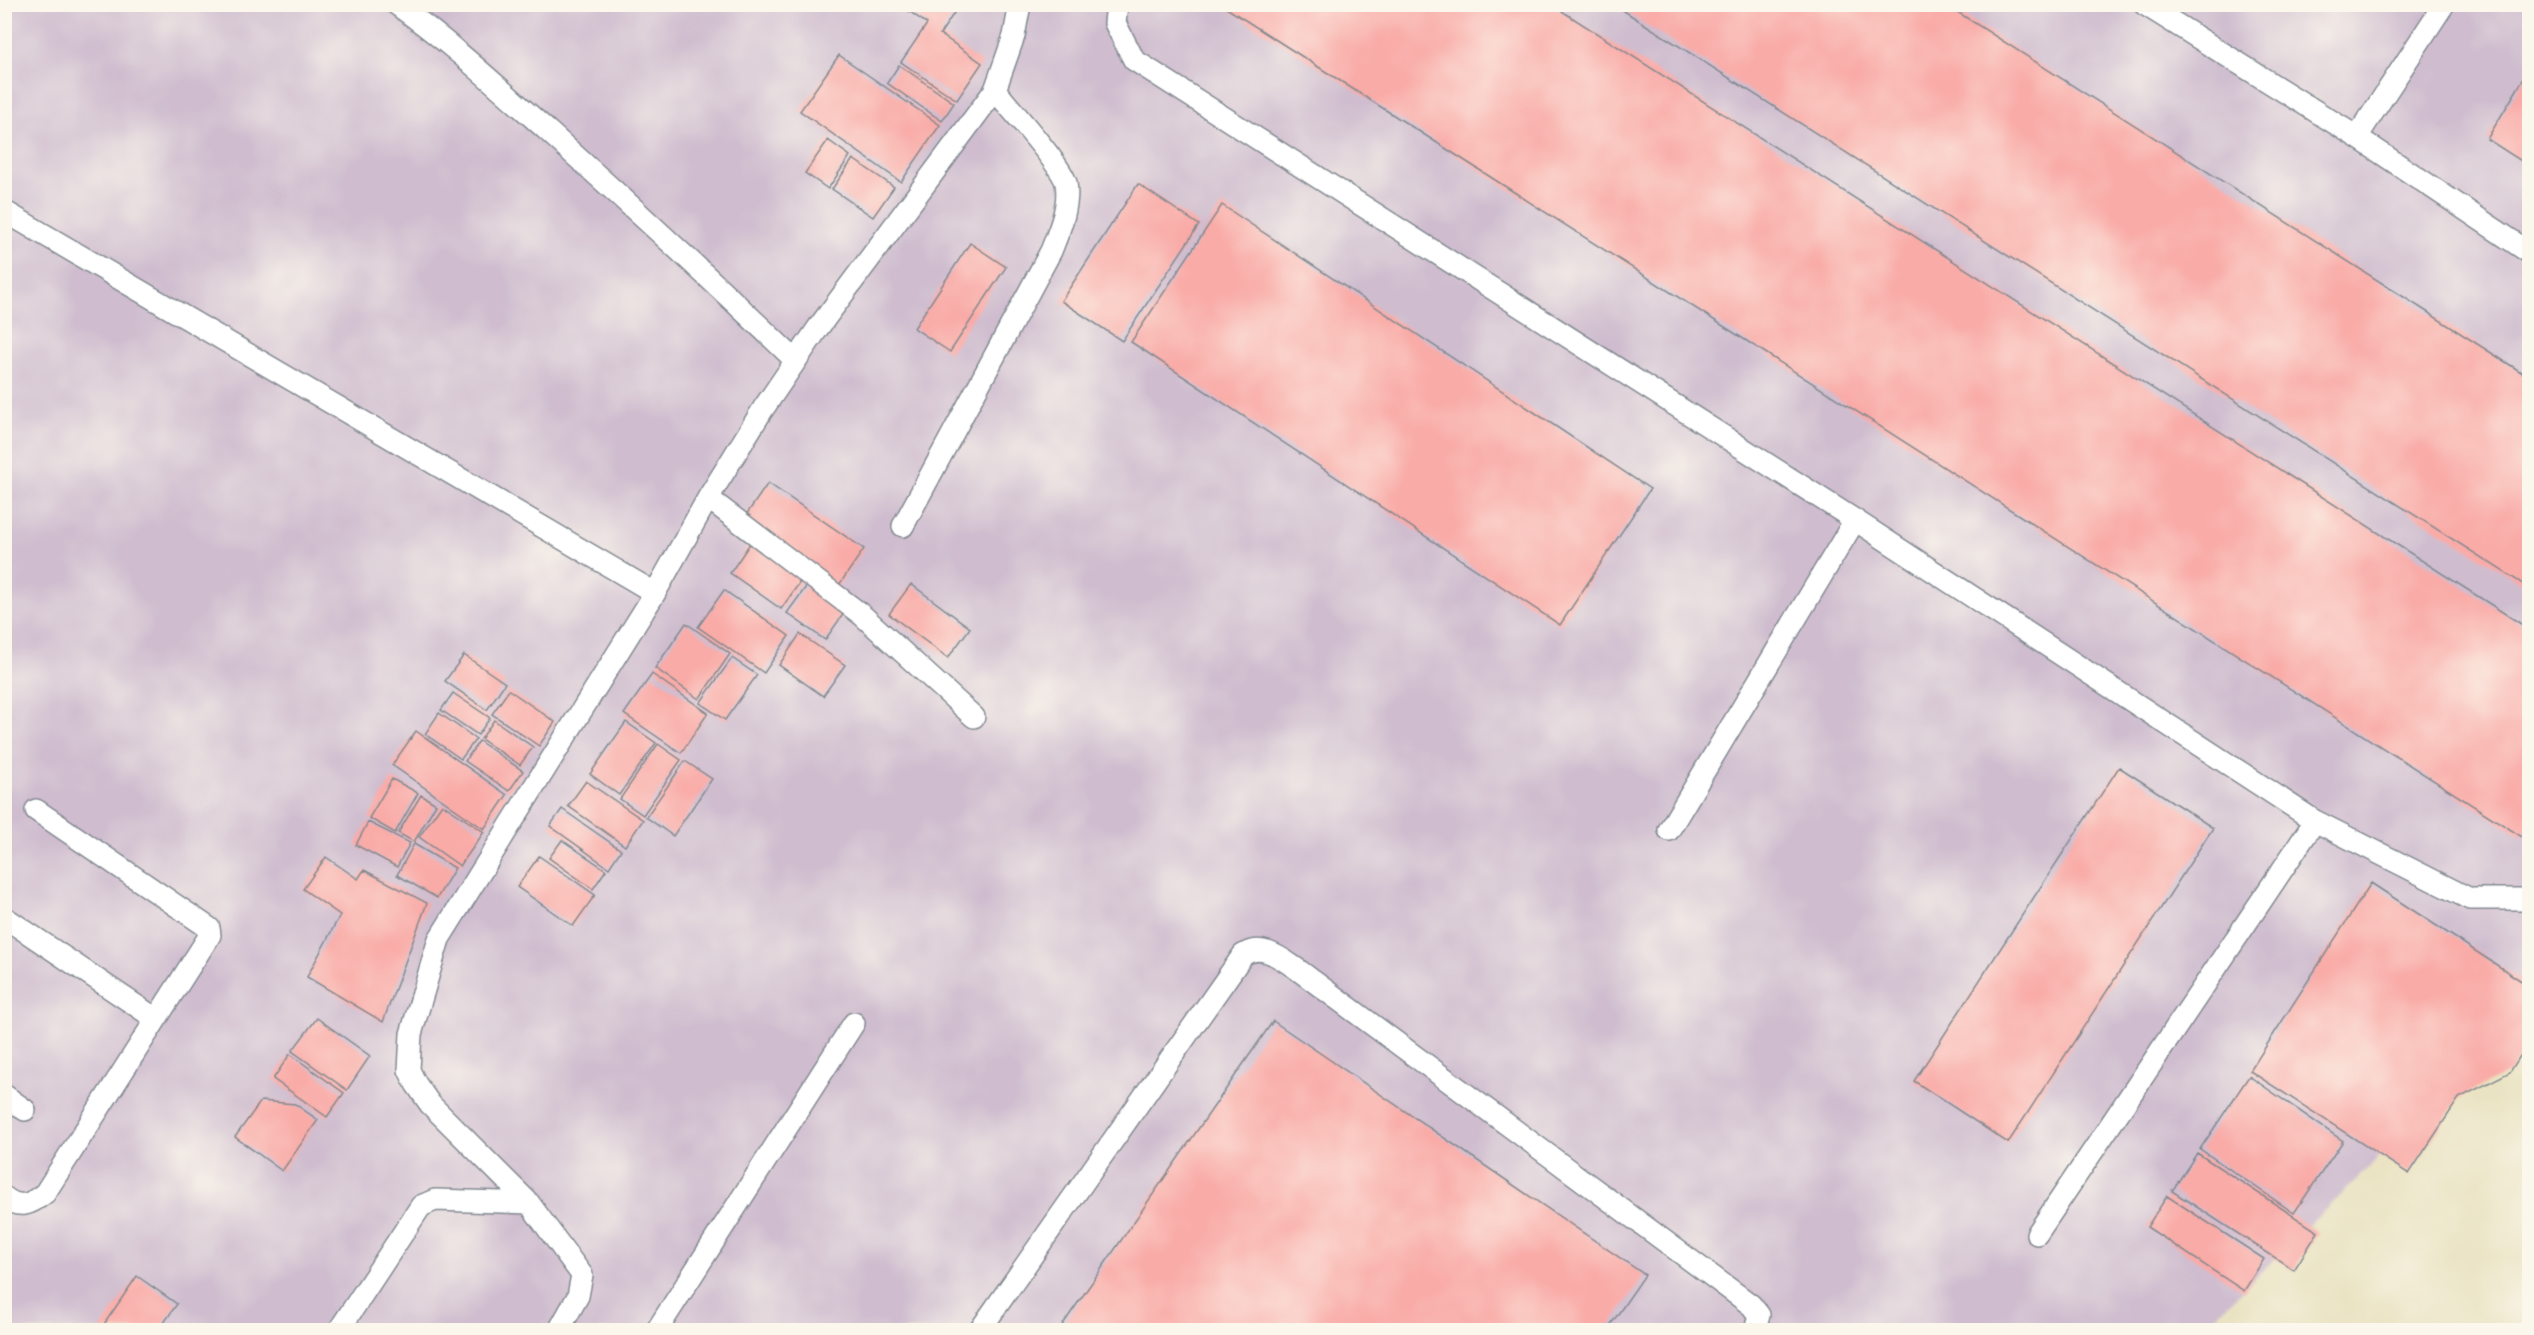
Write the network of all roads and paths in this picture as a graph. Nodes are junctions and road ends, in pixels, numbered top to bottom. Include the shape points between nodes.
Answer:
1 (396, 4) edge
2 (1020, 4) edge
3 (1117, 4) edge
4 (2144, 4) edge
5 (2444, 4) edge
6 (995, 90) junction
7 (2357, 137) junction
8 (4, 212) edge
9 (2529, 253) edge
10 (796, 361) junction
11 (708, 498) junction
12 (1855, 520) junction
13 (903, 526) dead end
14 (655, 593) junction
15 (974, 717) dead end
16 (36, 810) dead end
17 (2315, 821) junction
18 (1669, 830) dead end
19 (2529, 899) edge
20 (4, 917) edge
21 (156, 1019) junction
22 (854, 1023) dead end
23 (4, 1095) edge
24 (25, 1110) dead end
25 (4, 1197) edge
26 (529, 1203) junction
27 (2037, 1234) dead end
28 (339, 1330) edge
29 (559, 1330) edge
30 (657, 1330) edge
31 (980, 1330) edge
32 (1755, 1330) edge

1 - 10 lane via 439,35 573,154
2 - 6 lane via 1014,36
3 - 12 lane via 1115,23 1134,60
4 - 7 lane
5 - 7 lane
6 - 10 lane
6 - 13 lane via 1066,183 1064,217 1051,251
7 - 9 lane
8 - 14 lane
10 - 11 lane
11 - 14 lane
11 - 15 lane via 862,615
12 - 17 lane
12 - 18 lane
14 - 26 lane via 439,939 411,1034 409,1070 416,1084 430,1104
16 - 21 lane via 209,927 206,944
17 - 19 lane via 2470,899
17 - 27 lane
20 - 21 lane
21 - 25 lane via 45,1193 31,1205 14,1205
22 - 30 lane
23 - 24 lane
26 - 28 lane via 435,1200 421,1206
26 - 29 lane via 582,1275 578,1296
31 - 32 lane via 1243,955 1259,950 1275,954 1297,969 1751,1305 1759,1315

